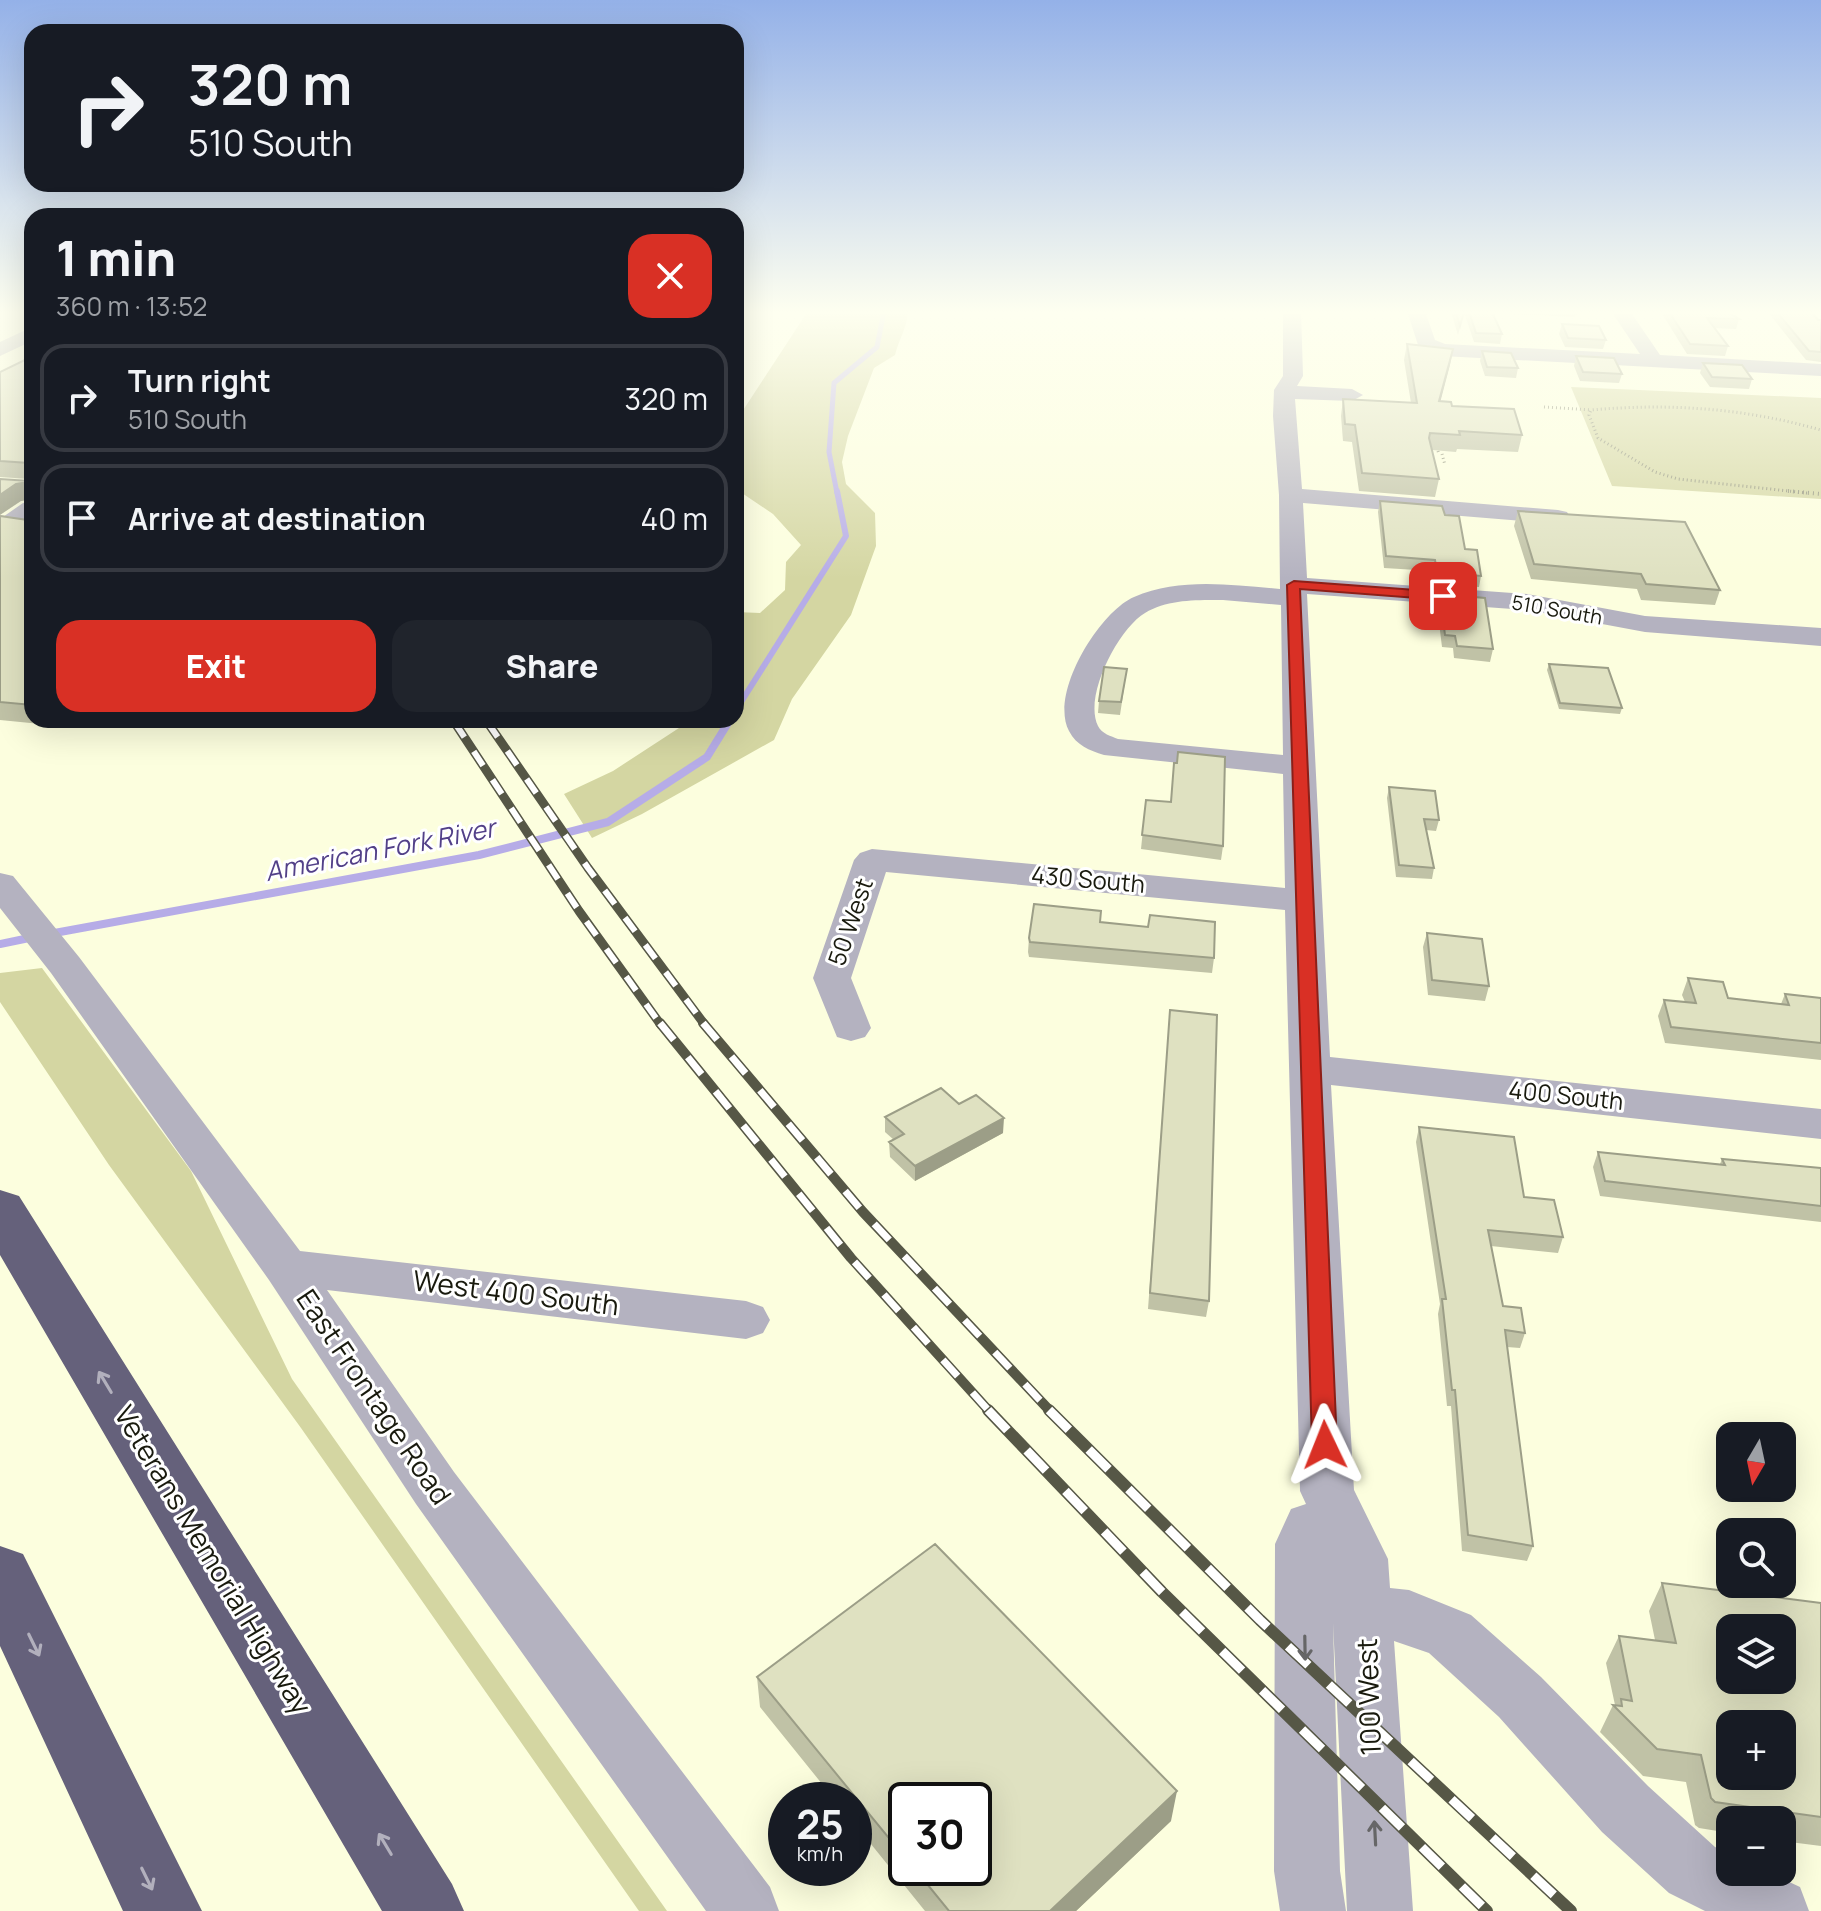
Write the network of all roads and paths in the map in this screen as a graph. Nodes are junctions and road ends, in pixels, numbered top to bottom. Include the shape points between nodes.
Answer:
1 (1285, 400) edge
2 (1544, 407) dead end
3 (1591, 410) junction
4 (1821, 430) edge
5 (1440, 453) edge
6 (1445, 465) dead end
7 (1821, 494) edge
8 (1291, 495) junction
9 (24, 500) edge
10 (1558, 517) edge
11 (24, 525) edge
12 (0, 542) edge
13 (24, 544) edge
14 (1294, 591) junction
15 (1821, 637) edge
16 (1299, 766) junction
17 (872, 860) joint
18 (0, 884) edge
19 (1303, 901) junction
20 (851, 1028) dead end
21 (1311, 1069) junction
22 (1821, 1124) edge
23 (0, 1209) edge
24 (286, 1267) junction
25 (746, 1320) dead end
26 (1319, 1509) junction
27 (0, 1575) edge
28 (1365, 1610) junction
29 (163, 1911) edge
30 (425, 1911) edge
31 (746, 1911) edge
32 (1313, 1911) edge
33 (1380, 1911) edge
34 (1776, 1911) edge

1 - 8 street, 100 West
2 - 3 path
3 - 4 path via 1648,403 1738,409
3 - 7 path via 1598,438 1655,472
5 - 6 path
8 - 10 street
8 - 14 street, 100 West
9 - 11 street via 9,524
12 - 13 street
14 - 15 street, 510 South via 1527,602 1645,624
14 - 16 street, 100 West
14 - 16 street, 510 South via 1183,593 1132,608 1115,623 1086,678 1080,717 1084,731 1096,742 1115,748
16 - 19 street, 100 West
17 - 19 street, 430 South
17 - 20 street, 50 West via 832,978
18 - 24 street, East Frontage Road
19 - 21 street, 100 West
21 - 22 street, 400 South
21 - 26 street, 100 West
30 -> 23 highway, Veterans Memorial Highway
24 - 25 street, West 400 South
24 - 31 street, East Frontage Road via 435,1488
26 - 28 street, 100 West via 1360,1559
26 -> 32 street, 100 West via 1303,1544 1307,1871
27 -> 29 highway
33 -> 28 street, 100 West
28 - 34 street via 1409,1617 1450,1634 1692,1870

